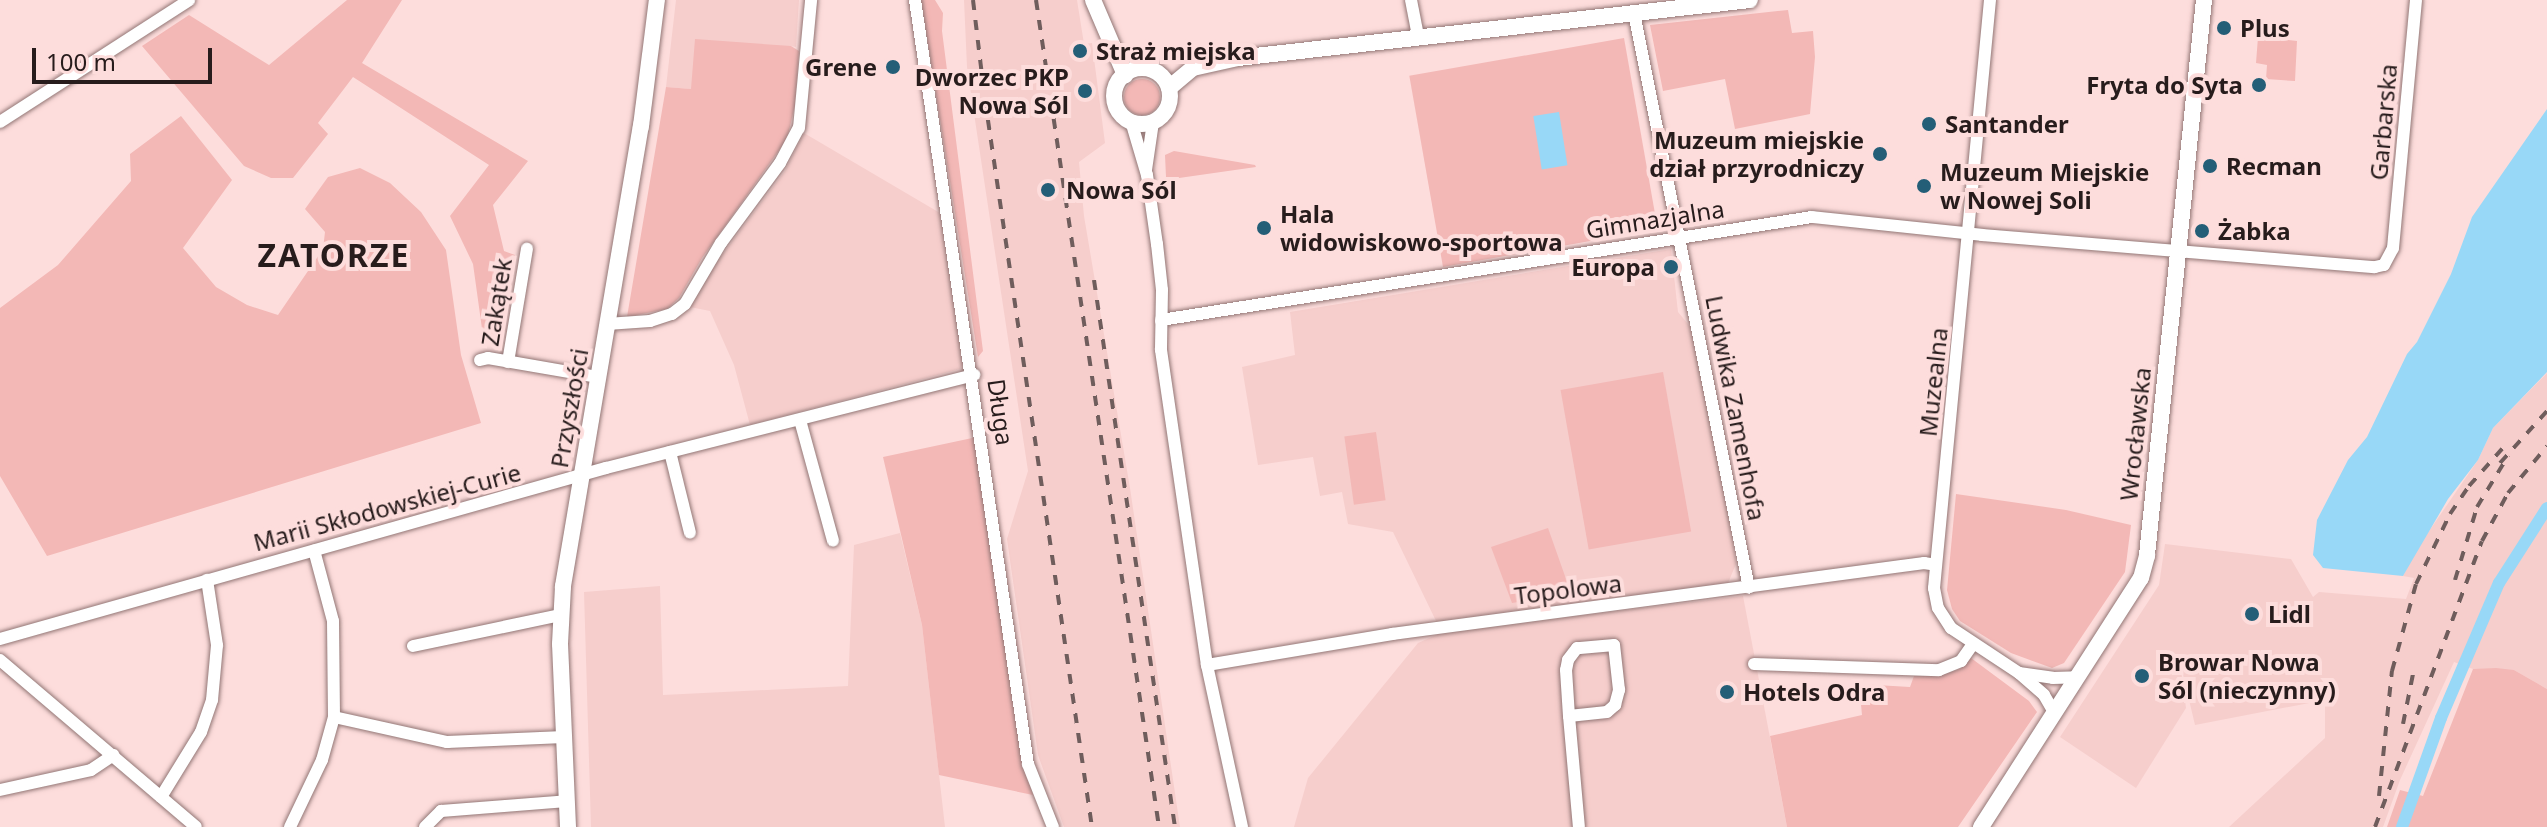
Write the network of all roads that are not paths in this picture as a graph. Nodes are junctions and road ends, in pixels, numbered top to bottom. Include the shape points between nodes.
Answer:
1 (189, 0) edge
2 (657, 0) edge
3 (811, 0) edge
4 (915, 0) edge
5 (1093, 0) edge
6 (1411, 0) edge
7 (1750, 0) edge
8 (1990, 0) edge
9 (2204, 0) edge
10 (2416, 0) edge
11 (1632, 6) edge
12 (1418, 36) junction
13 (1125, 75) junction
14 (1169, 88) junction
15 (1131, 121) junction
16 (0, 122) edge
17 (1153, 122) junction
18 (1146, 170) junction
19 (1968, 234) junction
20 (1679, 237) junction
21 (2393, 248) joint
22 (527, 249) dead end
23 (2178, 251) junction
24 (1161, 320) junction
25 (607, 324) junction
26 (480, 360) dead end
27 (508, 362) junction
28 (974, 375) junction
29 (598, 377) junction
30 (800, 420) junction
31 (670, 452) junction
32 (582, 476) junction
33 (690, 533) dead end
34 (833, 541) dead end
35 (314, 550) junction
36 (1936, 565) junction
37 (207, 580) junction
38 (1749, 588) junction
39 (560, 615) junction
40 (0, 639) edge
41 (1972, 645) junction
42 (413, 646) dead end
43 (0, 660) edge
44 (1754, 664) dead end
45 (1207, 665) junction
46 (2019, 673) junction
47 (2077, 677) junction
48 (2054, 712) junction
49 (1569, 716) junction
50 (334, 717) junction
51 (564, 737) junction
52 (113, 755) junction
53 (0, 790) edge
54 (161, 797) junction
55 (567, 801) junction
56 (196, 827) edge
57 (290, 827) edge
58 (425, 827) edge
59 (568, 827) edge
60 (1053, 827) edge
61 (1242, 827) edge
62 (1579, 827) edge
63 (1981, 827) edge

1 - 16 street
2 - 25 street, Przyszłości
3 - 25 street via 799,128 780,163 721,243 685,304 650,321
4 - 28 street, Długa
5 - 13 street
6 - 12 street
7 - 11 street
8 - 19 street, Muzealna
9 - 23 street, Wrocławska
10 - 21 street, Garbarska
11 - 12 street
11 - 20 street, Ludwika Zamenhofa
12 - 14 street via 1221,60 1185,72
13 - 14 street via 1139,69 1154,71
13 - 15 street via 1114,96 1119,111
14 - 17 street via 1165,111
15 - 17 street
15 - 18 street
17 - 18 street
18 - 24 street
19 - 20 street, Gimnazjalna via 1812,217
19 - 23 street, Gimnazjalna
19 - 36 street, Muzealna
20 - 24 street, Gimnazjalna
20 - 38 street, Ludwika Zamenhofa
21 - 23 street, Gimnazjalna via 2384,265 2375,267
22 - 27 street, Zakątek
23 - 47 street, Wrocławska via 2147,555 2130,599
24 - 45 street via 1166,389
25 - 29 street, Przyszłości
26 - 27 street, Zakątek
27 - 29 street, Zakątek
28 - 30 street, Marii Skłodowskiej-Curie
28 - 60 street, Długa via 1028,764
29 - 32 street, Przyszłości
30 - 31 street, Marii Skłodowskiej-Curie
30 - 34 street
31 - 32 street, Marii Skłodowskiej-Curie
31 - 33 street
32 - 35 street, Marii Skłodowskiej-Curie
32 - 39 street, Przyszłości
35 - 37 street, Marii Skłodowskiej-Curie
35 - 50 street via 333,621
36 - 38 street, Topolowa
36 - 41 street, Muzealna via 1938,608
37 - 40 street, Marii Skłodowskiej-Curie
37 - 54 street via 217,634 212,700 201,732
38 - 45 street, Topolowa via 1392,634
39 - 42 street
39 - 51 street, Przyszłości
41 - 44 street via 1961,661 1939,670
41 - 46 street, Muzealna
43 - 52 street
45 - 61 street
46 - 47 street
46 - 48 street, Muzealna
47 - 48 street, Wrocławska
48 - 63 street, Wrocławska
49 - 49 street via 1607,712 1615,705 1619,690 1614,645 1585,646 1572,653 1566,670
49 - 62 street
50 - 51 street via 447,742
50 - 57 street via 322,760
51 - 55 street, Przyszłości
52 - 53 street via 91,770
52 - 54 street
54 - 56 street
55 - 58 street via 441,811
55 - 59 street, Przyszłości

